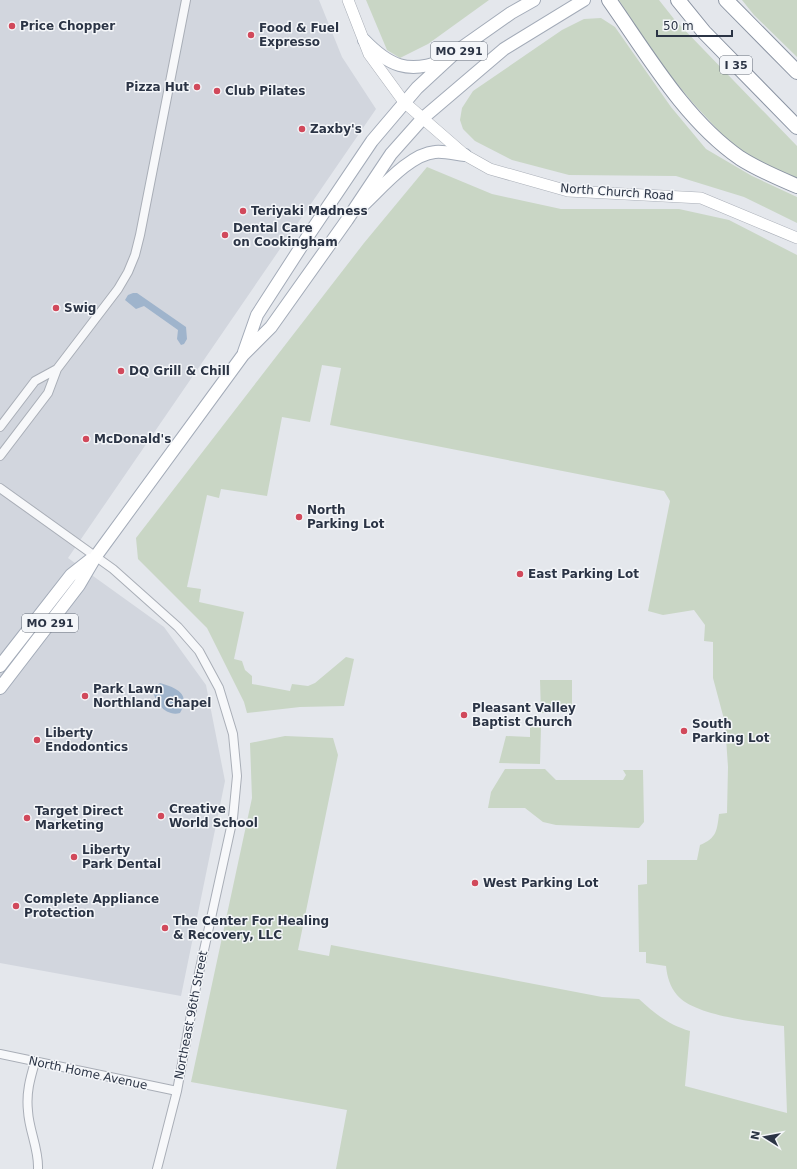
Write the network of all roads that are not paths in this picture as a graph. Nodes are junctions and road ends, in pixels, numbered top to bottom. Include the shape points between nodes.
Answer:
1 (186, 0) edge
2 (348, 0) edge
3 (534, 0) edge
4 (584, 0) edge
5 (609, 0) edge
6 (678, 0) edge
7 (726, 0) edge
8 (364, 40) junction
9 (451, 57) junction
10 (797, 72) edge
11 (404, 102) junction
12 (423, 118) junction
13 (797, 127) edge
14 (465, 155) junction
15 (797, 186) edge
16 (347, 220) junction
17 (797, 238) edge
18 (243, 355) junction
19 (57, 368) junction
20 (0, 427) edge
21 (0, 456) edge
22 (0, 488) edge
23 (96, 556) junction
24 (0, 666) edge
25 (0, 688) edge
26 (0, 1054) edge
27 (35, 1062) junction
28 (177, 1091) junction
29 (38, 1169) edge
30 (157, 1169) edge

1 - 19 street via 135,255 118,289
2 - 8 main road, North Church Road
3 - 9 main road, MO 291 via 511,13
4 - 12 main road, MO 291 via 504,49
5 - 15 highway via 683,104 719,142 741,158
6 - 13 highway, I 35 via 704,32
7 - 10 highway
8 - 9 main road via 389,62 400,66 428,66
8 - 11 main road, North Church Road via 369,54
9 - 11 main road, MO 291
11 - 12 main road, North Church Road
11 - 18 main road, MO 291 via 372,141 257,315
12 - 14 main road, North Church Road
12 - 16 main road, MO 291 via 391,154
14 - 16 main road via 435,152 419,157
14 - 17 main road, North Church Road via 490,169 568,191 701,198
16 - 18 main road, MO 291 via 271,328
18 - 23 main road, MO 291
19 - 20 street via 35,382
19 - 21 street via 48,393
22 - 23 street, Northeast 96th Street
23 - 24 main road, MO 291 via 71,575
23 - 25 main road, MO 291 via 78,585
23 - 28 street, Northeast 96th Street via 162,612 199,651 219,688 233,734 238,776 233,818 200,966
26 - 27 street, North Home Avenue
27 - 28 street, North Home Avenue
27 - 29 street via 28,1087 28,1112 39,1157
28 - 30 street, Northeast 96th Street

